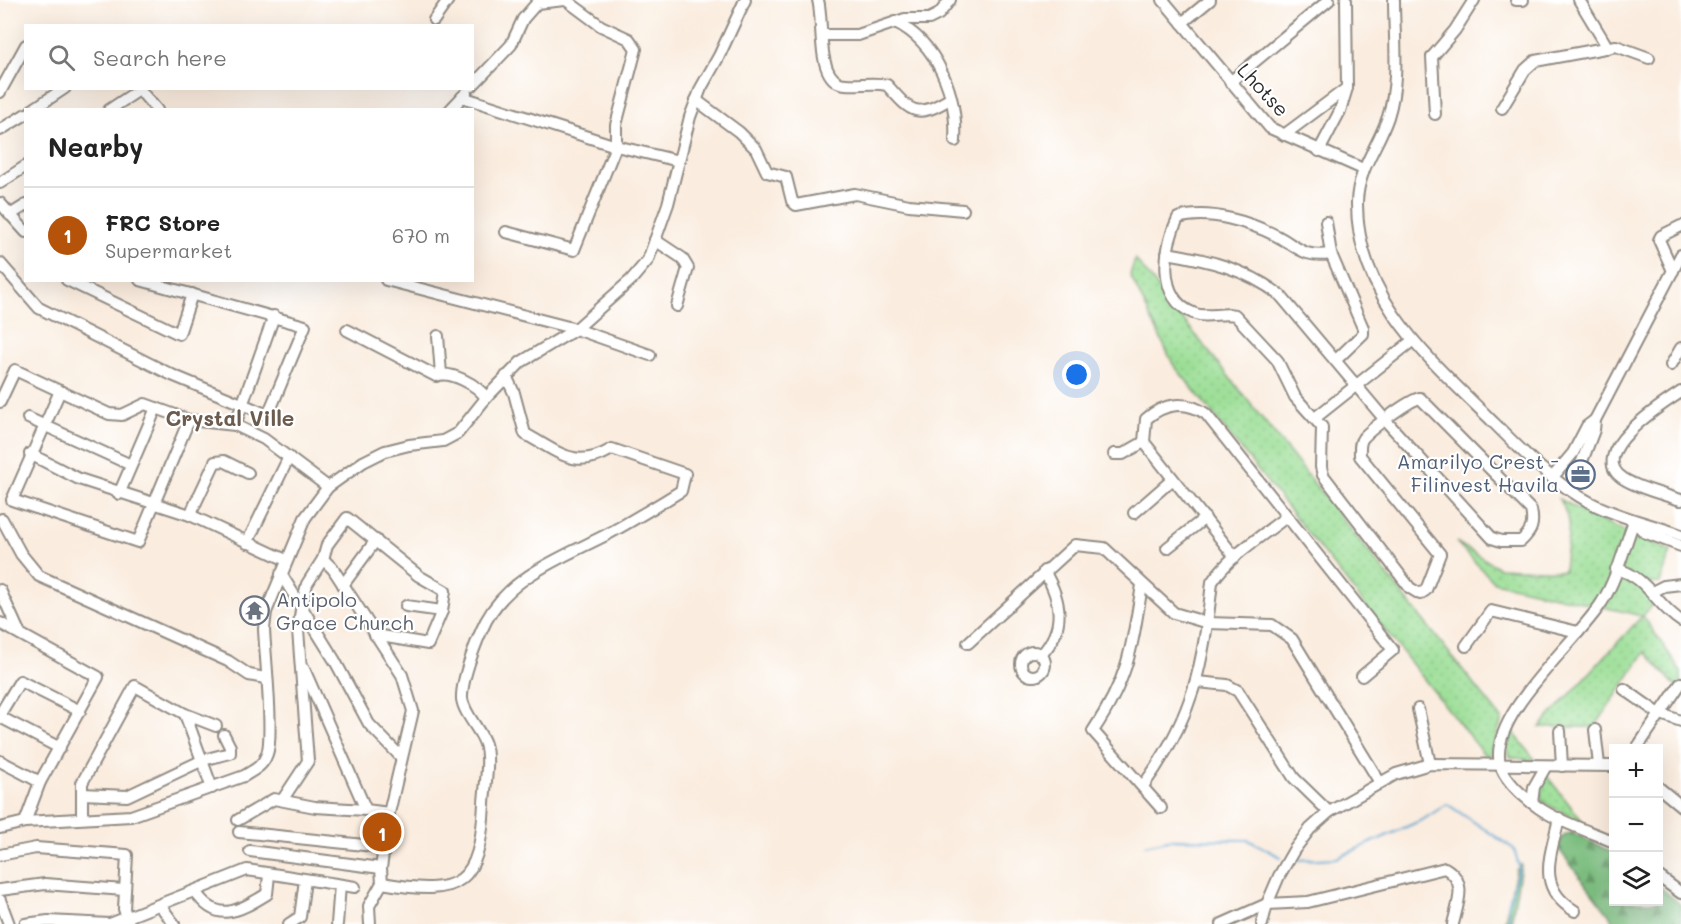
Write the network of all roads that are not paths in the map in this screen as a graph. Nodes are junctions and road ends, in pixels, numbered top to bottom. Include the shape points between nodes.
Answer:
1 (448, 0) edge
2 (565, 0) edge
3 (745, 0) edge
4 (818, 0) edge
5 (950, 0) edge
6 (1163, 0) edge
7 (1210, 0) edge
8 (1329, 0) edge
9 (1346, 0) edge
10 (1394, 0) edge
11 (1474, 0) edge
12 (1516, 0) edge
13 (1523, 0) edge
14 (1579, 0) edge
15 (434, 20) dead end
16 (895, 22) junction
17 (1182, 23) junction
18 (822, 35) junction
19 (1608, 48) junction
20 (24, 49) edge
21 (1649, 58) dead end
22 (1230, 82) junction
23 (474, 84) edge
24 (1347, 88) junction
25 (62, 90) edge
26 (137, 90) edge
27 (139, 90) edge
28 (468, 90) edge
29 (0, 92) edge
30 (951, 98) junction
31 (696, 100) junction
32 (35, 108) edge
33 (112, 108) edge
34 (155, 108) edge
35 (452, 108) edge
36 (1502, 108) dead end
37 (1436, 114) dead end
38 (24, 115) edge
39 (0, 130) edge
40 (1284, 135) junction
41 (955, 141) dead end
42 (616, 146) junction
43 (1319, 151) junction
44 (679, 162) junction
45 (24, 167) edge
46 (1363, 169) junction
47 (0, 183) edge
48 (0, 203) edge
49 (24, 206) edge
50 (963, 210) dead end
51 (10, 215) junction
52 (1326, 222) dead end
53 (1681, 226) edge
54 (24, 230) edge
55 (506, 232) dead end
56 (656, 240) junction
57 (1167, 253) junction
58 (1331, 254) junction
59 (1681, 255) edge
60 (0, 263) edge
61 (1673, 271) junction
62 (5, 275) edge
63 (72, 282) edge
64 (147, 282) edge
65 (394, 282) edge
66 (192, 294) junction
67 (677, 306) dead end
68 (274, 316) junction
69 (576, 329) junction
70 (347, 330) dead end
71 (438, 336) dead end
72 (1412, 341) junction
73 (1681, 348) edge
74 (650, 355) dead end
75 (1336, 360) junction
76 (1671, 365) dead end
77 (441, 374) junction
78 (506, 376) junction
79 (1357, 385) junction
80 (60, 391) junction
81 (1681, 392) edge
82 (486, 398) junction
83 (1, 400) edge
84 (242, 404) junction
85 (156, 408) junction
86 (28, 418) dead end
87 (1315, 418) junction
88 (189, 420) junction
89 (1595, 420) junction
90 (1386, 421) junction
91 (235, 424) junction
92 (44, 425) junction
93 (1144, 442) junction
94 (30, 454) junction
95 (1114, 454) dead end
96 (289, 457) junction
97 (131, 465) junction
98 (248, 473) dead end
99 (1552, 478) junction
100 (1173, 479) junction
101 (328, 487) junction
102 (1571, 490) junction
103 (119, 494) junction
104 (1681, 500) edge
105 (154, 503) junction
106 (1134, 513) dead end
107 (190, 516) junction
108 (1287, 517) junction
109 (1205, 518) junction
110 (2, 519) dead end
111 (1634, 521) junction
112 (1681, 535) edge
113 (376, 540) junction
114 (248, 543) junction
115 (1681, 546) edge
116 (1167, 548) dead end
117 (1235, 557) junction
118 (323, 559) junction
119 (286, 560) junction
120 (1616, 569) junction
121 (1044, 571) junction
122 (281, 574) junction
123 (1681, 584) edge
124 (343, 585) junction
125 (1142, 585) junction
126 (0, 590) edge
127 (1652, 592) junction
128 (302, 604) junction
129 (406, 606) dead end
130 (442, 611) junction
131 (1681, 621) edge
132 (0, 623) edge
133 (1208, 623) junction
134 (1578, 632) junction
135 (20, 634) junction
136 (375, 635) junction
137 (968, 643) dead end
138 (1466, 646) dead end
139 (1041, 655) dead end
140 (299, 659) junction
141 (1362, 676) dead end
142 (266, 678) junction
143 (1198, 682) junction
144 (1681, 683) edge
145 (1624, 689) dead end
146 (1418, 709) dead end
147 (80, 711) junction
148 (1658, 713) junction
149 (185, 714) junction
150 (0, 716) edge
151 (1681, 721) edge
152 (1596, 730) dead end
153 (1560, 731) dead end
154 (1639, 744) edge
155 (60, 748) junction
156 (400, 757) junction
157 (203, 760) junction
158 (0, 761) edge
159 (1430, 764) junction
160 (1500, 764) junction
161 (1599, 765) junction
162 (1546, 766) junction
163 (1562, 766) junction
164 (1609, 766) edge
165 (1379, 781) junction
166 (40, 782) junction
167 (1143, 786) junction
168 (212, 788) junction
169 (1663, 790) edge
170 (82, 795) junction
171 (283, 799) junction
172 (1532, 803) junction
173 (1681, 806) edge
174 (1161, 808) dead end
175 (366, 810) junction
176 (1329, 812) junction
177 (388, 813) junction
178 (82, 816) junction
179 (1559, 818) junction
180 (238, 820) dead end
181 (25, 822) junction
182 (0, 828) edge
183 (239, 832) dead end
184 (1609, 840) edge
185 (383, 847) junction
186 (250, 851) dead end
187 (0, 855) edge
188 (381, 868) junction
189 (269, 875) junction
190 (1663, 879) edge
191 (305, 880) junction
192 (382, 883) junction
193 (340, 885) junction
194 (356, 887) dead end
195 (0, 890) edge
196 (124, 890) junction
197 (195, 891) junction
198 (1681, 894) edge
199 (0, 900) edge
200 (1267, 904) junction
201 (160, 905) junction
202 (1575, 911) dead end
203 (127, 921) edge
204 (9, 924) edge
205 (25, 924) edge
206 (110, 924) edge
207 (174, 924) edge
208 (289, 924) edge
209 (337, 924) edge
210 (370, 924) edge
211 (1222, 924) edge
212 (1262, 924) edge
213 (1453, 924) edge

1 - 15 street
2 - 23 street via 537,3 523,19 511,45
2 - 42 street via 601,26 629,39 636,50 616,125
3 - 31 street
4 - 18 street
5 - 16 street via 939,14 929,19
6 - 17 street, Lhotse
7 - 17 street
8 - 22 street
9 - 24 street
10 - 46 street via 1393,97 1387,120
11 - 37 street via 1432,57
12 - 13 street
14 - 19 street
16 - 18 street via 858,35
16 - 30 street via 911,32 934,59
17 - 22 street, Lhotse
18 - 30 street via 824,59 833,80 842,84 870,81 887,85 901,103 918,110
19 - 21 street via 1624,48
19 - 36 street via 1535,61 1525,70
20 - 29 street
22 - 40 street, Lhotse via 1260,119
24 - 40 street
24 - 43 street
25 - 32 street
26 - 33 street
27 - 34 street
28 - 35 street
28 - 42 street
30 - 41 street
31 - 44 street
31 - 50 street via 739,132 756,150 766,172 786,177 796,205 855,194
38 - 39 street
40 - 43 street, Lhotse
42 - 44 street
42 - 55 street via 574,250
43 - 46 street, Lhotse
44 - 56 street
45 - 47 street
46 - 72 street via 1357,206 1364,250 1383,298
48 - 51 street
49 - 51 street
51 - 54 street
52 - 58 street
53 - 61 street via 1659,240
56 - 67 street via 682,258 688,268
56 - 69 street via 648,260 631,280
57 - 58 street via 1178,218 1191,214 1242,222 1314,257
57 - 75 street via 1234,268 1262,281
57 - 87 street via 1167,283 1181,304 1192,313 1235,315 1277,360 1295,397
58 - 75 street via 1363,328 1363,334
59 - 61 street
60 - 62 street
61 - 89 street
62 - 84 street via 39,308 172,375
63 - 66 street via 179,334
64 - 66 street
65 - 69 street
66 - 68 street
68 - 84 street
68 - 84 street via 305,326 268,415
69 - 74 street
69 - 78 street via 521,362
70 - 77 street via 436,376
71 - 77 street
72 - 79 street
72 - 99 street via 1516,447
73 - 76 street
75 - 79 street
77 - 82 street via 467,382
78 - 82 street
78 - 192 street via 525,434 570,459 594,460 612,449 651,461 685,474 681,491 508,591 486,621 463,685 462,702 485,745 483,834 473,865 459,882 439,889
79 - 87 street
79 - 90 street
80 - 83 street via 15,370
80 - 85 street via 109,414 122,415 145,404
80 - 92 street
81 - 104 street via 1639,421 1623,438 1614,462 1623,479
82 - 101 street via 458,433 443,441 385,451
84 - 91 street
85 - 88 street
85 - 97 street
86 - 92 street
87 - 90 street via 1322,427 1323,475 1410,588 1420,594 1426,590 1440,554 1360,456 1362,439
88 - 91 street
88 - 105 street
89 - 99 street
89 - 102 street via 1593,436
90 - 90 street via 1410,400 1420,398 1531,510 1534,521 1530,532 1521,541 1492,537
91 - 96 street via 264,438
92 - 94 street
92 - 97 street
93 - 95 street via 1123,454
93 - 100 street
93 - 108 street via 1146,419 1156,411 1184,404 1197,407
94 - 103 street
94 - 105 street via 12,500 138,542
96 - 101 street
96 - 114 street
97 - 103 street
98 - 107 street via 224,461 214,462
99 - 102 street
100 - 106 street
100 - 109 street
101 - 119 street via 305,518
102 - 111 street
103 - 105 street
105 - 107 street
107 - 114 street
108 - 117 street
108 - 141 street via 1393,650
109 - 116 street
109 - 117 street
110 - 142 street via 21,554 39,576 228,661 249,675
111 - 112 street
111 - 115 street via 1644,532
111 - 120 street
113 - 118 street via 347,518 327,545
113 - 124 street
113 - 130 street via 419,576 445,591
114 - 119 street
117 - 133 street via 1212,582
118 - 124 street
118 - 128 street via 307,584
119 - 122 street
120 - 127 street via 1636,577
120 - 134 street via 1603,602
121 - 125 street via 1075,545 1086,545 1104,549
121 - 137 street
121 - 139 street via 1055,589 1060,621
122 - 128 street
122 - 142 street via 266,612
123 - 127 street
124 - 136 street
125 - 133 street via 1174,613
125 - 167 street via 1127,671 1093,731
126 - 135 street
127 - 131 street
128 - 140 street
128 - 156 street via 369,724
129 - 130 street
130 - 136 street via 428,644
132 - 135 street
133 - 143 street
133 - 165 street via 1272,625 1292,639
134 - 138 street via 1491,611
134 - 160 street via 1511,717 1500,744
135 - 147 street via 98,677
136 - 156 street via 402,675 413,711
140 - 171 street via 308,761
140 - 175 street
142 - 168 street via 268,753 261,766
143 - 167 street via 1178,733
143 - 176 street via 1227,685 1238,691 1294,778
144 - 148 street
145 - 148 street
146 - 159 street
147 - 150 street via 20,681
147 - 155 street
148 - 151 street
148 - 154 street
149 - 157 street
149 - 157 street via 220,731 230,747 230,753
149 - 170 street via 135,686 82,783
150 - 155 street
152 - 161 street
153 - 163 street
155 - 166 street
156 - 177 street
157 - 168 street
157 - 170 street via 127,796
158 - 166 street
159 - 160 street
159 - 165 street
160 - 162 street
160 - 172 street via 1519,792
161 - 163 street
161 - 164 street
162 - 163 street
162 - 172 street via 1534,787
165 - 176 street
166 - 181 street
167 - 174 street
168 - 178 street via 131,816
169 - 173 street
170 - 178 street
171 - 175 street via 315,807
171 - 180 street via 274,799
172 - 179 street
175 - 177 street
176 - 200 street via 1294,850
177 - 185 street
178 - 181 street
179 - 184 street
179 - 202 street via 1547,869 1551,888 1561,902
181 - 182 street
183 - 185 street
185 - 188 street
186 - 188 street
187 - 196 street via 36,848 127,855
188 - 192 street
189 - 191 street
189 - 197 street via 247,870
189 - 197 street via 267,894 237,912 218,913 204,907
190 - 198 street
191 - 193 street
191 - 208 street via 300,917
192 - 210 street via 369,906
193 - 194 street
193 - 209 street
195 - 196 street via 45,884
196 - 203 street
197 - 201 street
199 - 204 street
200 - 211 street
200 - 212 street
200 - 213 street via 1308,902 1445,868 1454,874 1461,890
201 - 203 street
201 - 207 street
203 - 206 street
205 - 206 street

